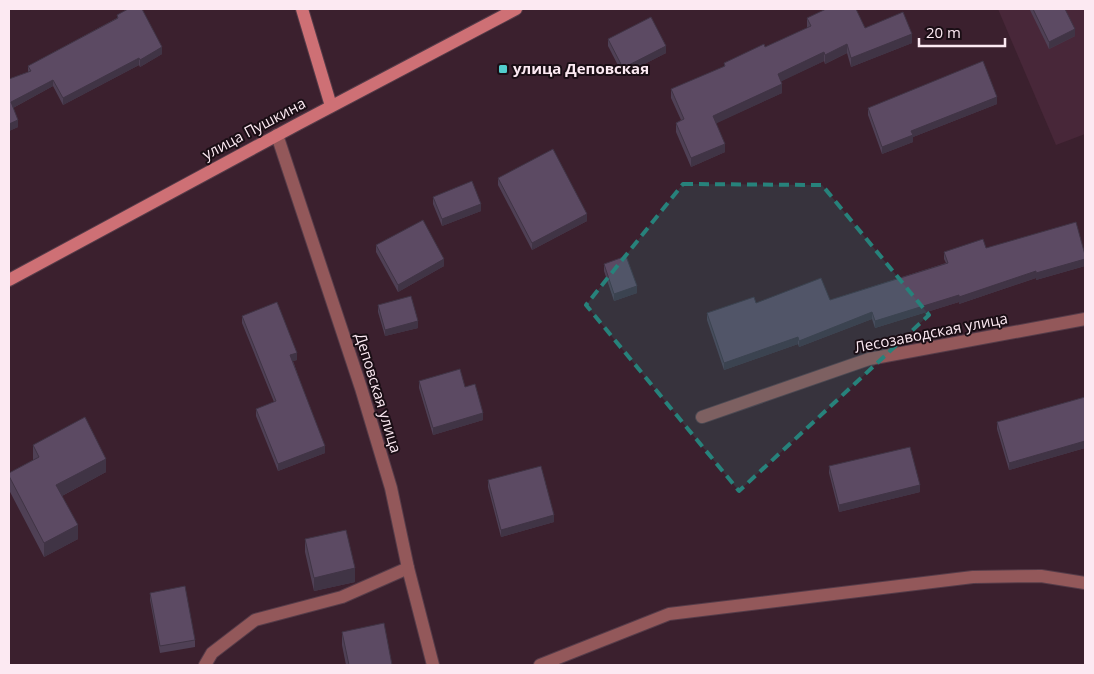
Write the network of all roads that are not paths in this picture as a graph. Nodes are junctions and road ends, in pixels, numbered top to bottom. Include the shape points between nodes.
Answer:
1 (302, 9) edge
2 (516, 9) edge
3 (331, 106) junction
4 (277, 135) junction
5 (9, 280) edge
6 (1085, 319) edge
7 (702, 417) dead end
8 (408, 568) junction
9 (1085, 583) edge
10 (204, 665) edge
11 (433, 665) edge
12 (540, 665) edge

1 - 3 street
2 - 3 street, улица Пушкина
3 - 4 street, улица Пушкина
4 - 5 street, улица Пушкина
4 - 8 street, Деповская улица via 391,488
6 - 7 street, Лесозаводская улица via 869,359
8 - 10 street via 342,597 255,620 212,653
8 - 11 street, Деповская улица
9 - 12 street via 1041,576 973,577 669,614

